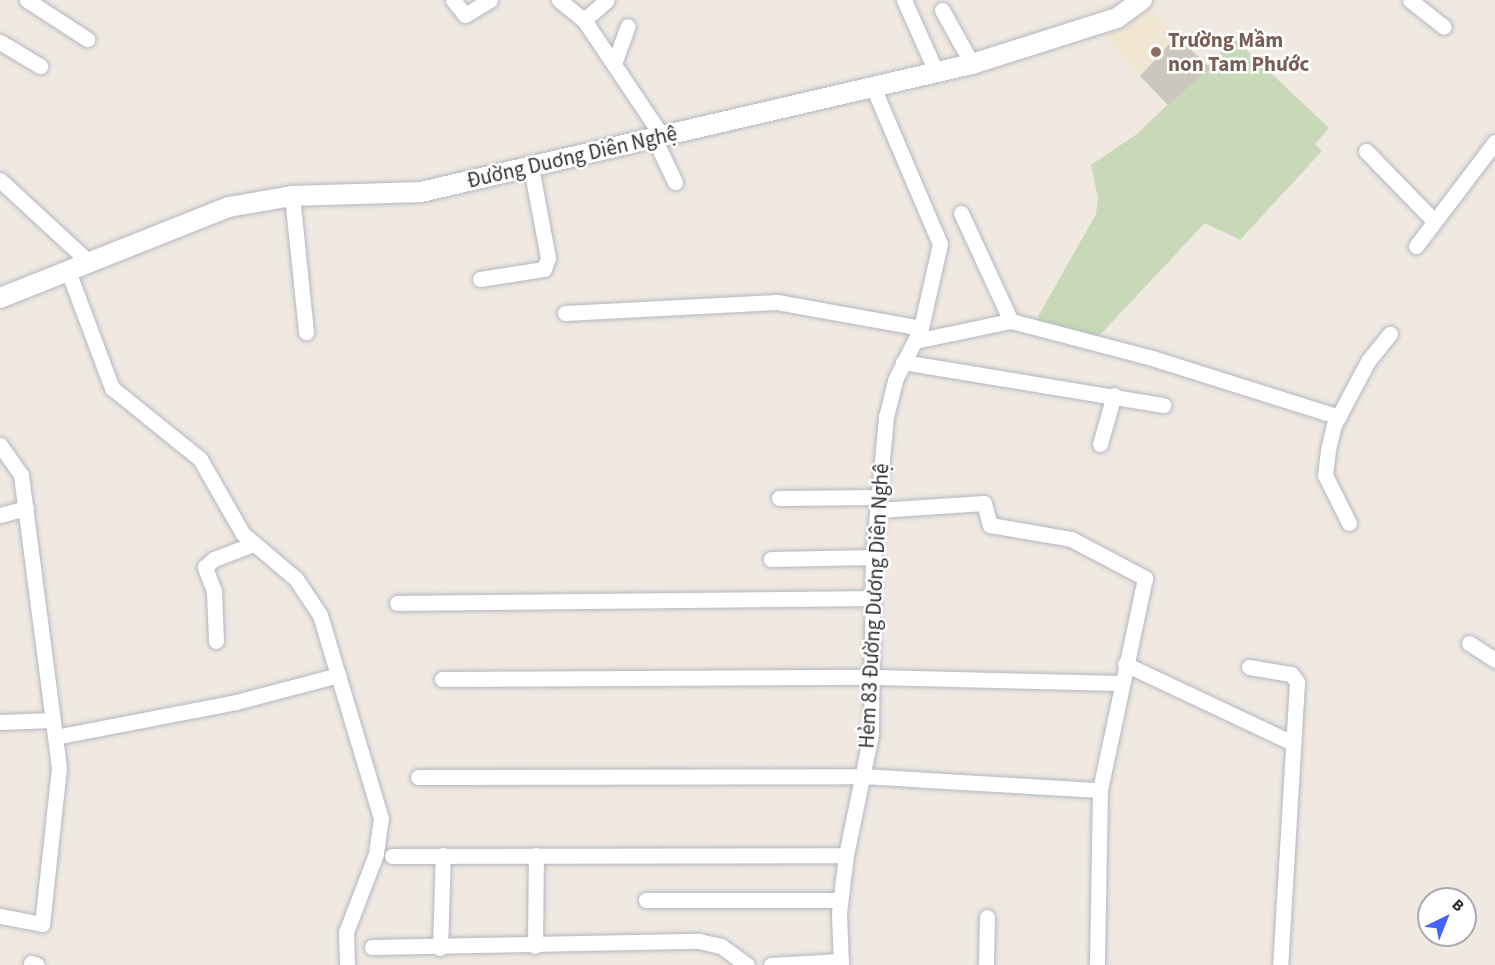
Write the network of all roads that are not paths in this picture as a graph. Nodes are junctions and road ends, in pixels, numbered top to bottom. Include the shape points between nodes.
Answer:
1 (27, 0) edge
2 (453, 0) edge
3 (490, 0) edge
4 (559, 0) edge
5 (607, 0) edge
6 (904, 0) edge
7 (1142, 0) edge
8 (1410, 0) edge
9 (942, 10) dead end
10 (584, 20) junction
11 (628, 26) dead end
12 (1444, 27) dead end
13 (87, 39) dead end
14 (0, 42) edge
15 (615, 61) junction
16 (972, 64) junction
17 (40, 66) dead end
18 (936, 72) junction
19 (873, 87) junction
20 (658, 137) junction
21 (1495, 142) edge
22 (1366, 151) dead end
23 (531, 167) junction
24 (0, 180) edge
25 (675, 182) dead end
26 (292, 196) junction
27 (961, 213) dead end
28 (1434, 221) junction
29 (1416, 246) dead end
30 (89, 262) junction
31 (68, 271) junction
32 (480, 279) dead end
33 (0, 298) edge
34 (565, 313) dead end
35 (1011, 321) junction
36 (306, 332) dead end
37 (918, 334) junction
38 (1390, 334) dead end
39 (903, 362) junction
40 (1114, 395) junction
41 (1163, 405) dead end
42 (1339, 417) junction
43 (1100, 444) dead end
44 (0, 445) edge
45 (779, 498) dead end
46 (879, 503) junction
47 (26, 507) junction
48 (0, 515) edge
49 (1349, 523) dead end
50 (253, 544) junction
51 (873, 557) junction
52 (771, 559) dead end
53 (873, 598) junction
54 (397, 603) dead end
55 (216, 641) dead end
56 (1469, 643) dead end
57 (1495, 660) edge
58 (1125, 664) junction
59 (1249, 667) dead end
60 (338, 675) junction
61 (875, 677) junction
62 (442, 679) dead end
63 (1120, 683) junction
64 (53, 720) junction
65 (0, 722) edge
66 (55, 737) junction
67 (1293, 743) junction
68 (862, 776) junction
69 (418, 777) dead end
70 (1100, 790) junction
71 (443, 855) junction
72 (536, 855) junction
73 (846, 855) junction
74 (393, 856) dead end
75 (646, 900) dead end
76 (840, 900) junction
77 (0, 916) edge
78 (987, 917) dead end
79 (535, 946) junction
80 (372, 947) dead end
81 (440, 948) junction
82 (841, 963) edge
83 (347, 965) edge
84 (747, 965) edge
85 (771, 965) edge
86 (986, 965) edge
87 (1097, 965) edge
88 (1280, 965) edge

1 - 13 street
2 - 3 street via 465,15
4 - 10 street
5 - 10 street
6 - 18 street
7 - 16 street, Đường Duơng Diên Nghệ via 1117,18
8 - 12 street
9 - 16 street
10 - 15 street
11 - 15 street
14 - 17 street
15 - 20 street
16 - 18 street, Đường Duơng Diên Nghệ
18 - 19 street, Đường Duơng Diên Nghệ
19 - 20 street, Đường Duơng Diên Nghệ
19 - 37 street, Hẻm 83 Đường Dương Diên Nghệ via 940,244
20 - 23 street, Đường Duơng Diên Nghệ
20 - 25 street
21 - 28 street
22 - 28 street
23 - 26 street, Đường Duơng Diên Nghệ via 421,192
23 - 32 street via 548,258 544,269
24 - 30 street
26 - 30 street, Đường Duơng Diên Nghệ via 229,207
26 - 36 street
27 - 35 street
28 - 29 street
30 - 31 street, Đường Duơng Diên Nghệ
31 - 33 street, Đường Duơng Diên Nghệ
31 - 50 street via 112,388 200,459 243,534
34 - 37 street via 777,302
35 - 37 street
35 - 42 street via 1152,358
37 - 39 street, Hẻm 83 Đường Dương Diên Nghệ
38 - 42 street via 1368,361
39 - 40 street
39 - 46 street, Hẻm 83 Đường Dương Diên Nghệ via 889,402
40 - 41 street
40 - 43 street
42 - 49 street via 1325,475
44 - 47 street via 21,476
45 - 46 street
46 - 51 street, Hẻm 83 Đường Dương Diên Nghệ
46 - 58 street via 984,503 990,525 1071,539 1141,573 1145,578
47 - 48 street
47 - 64 street
50 - 55 street via 214,559 205,567 214,591
50 - 60 street via 310,595
51 - 52 street
51 - 53 street, Hẻm 83 Đường Dương Diên Nghệ
53 - 54 street
53 - 61 street, Hẻm 83 Đường Dương Diên Nghệ
56 - 57 street
58 - 63 street
58 - 67 street
59 - 67 street via 1296,676
60 - 66 street via 236,702
60 - 83 street via 381,818 376,854 346,932
61 - 62 street
61 - 63 street
61 - 68 street, Hẻm 83 Đường Dương Diên Nghệ
63 - 70 street
64 - 65 street
64 - 66 street
66 - 77 street via 57,791 42,924
67 - 88 street
68 - 69 street
68 - 70 street
68 - 73 street, Hẻm 83 Đường Dương Diên Nghệ
70 - 87 street
71 - 72 street
71 - 74 street
71 - 81 street
72 - 73 street
72 - 79 street
73 - 76 street, Hẻm 83 Đường Dương Diên Nghệ
75 - 76 street
76 - 82 street, Hẻm 83 Đường Dương Diên Nghệ
78 - 86 street
79 - 81 street
79 - 84 street via 713,942
80 - 81 street
82 - 85 street

